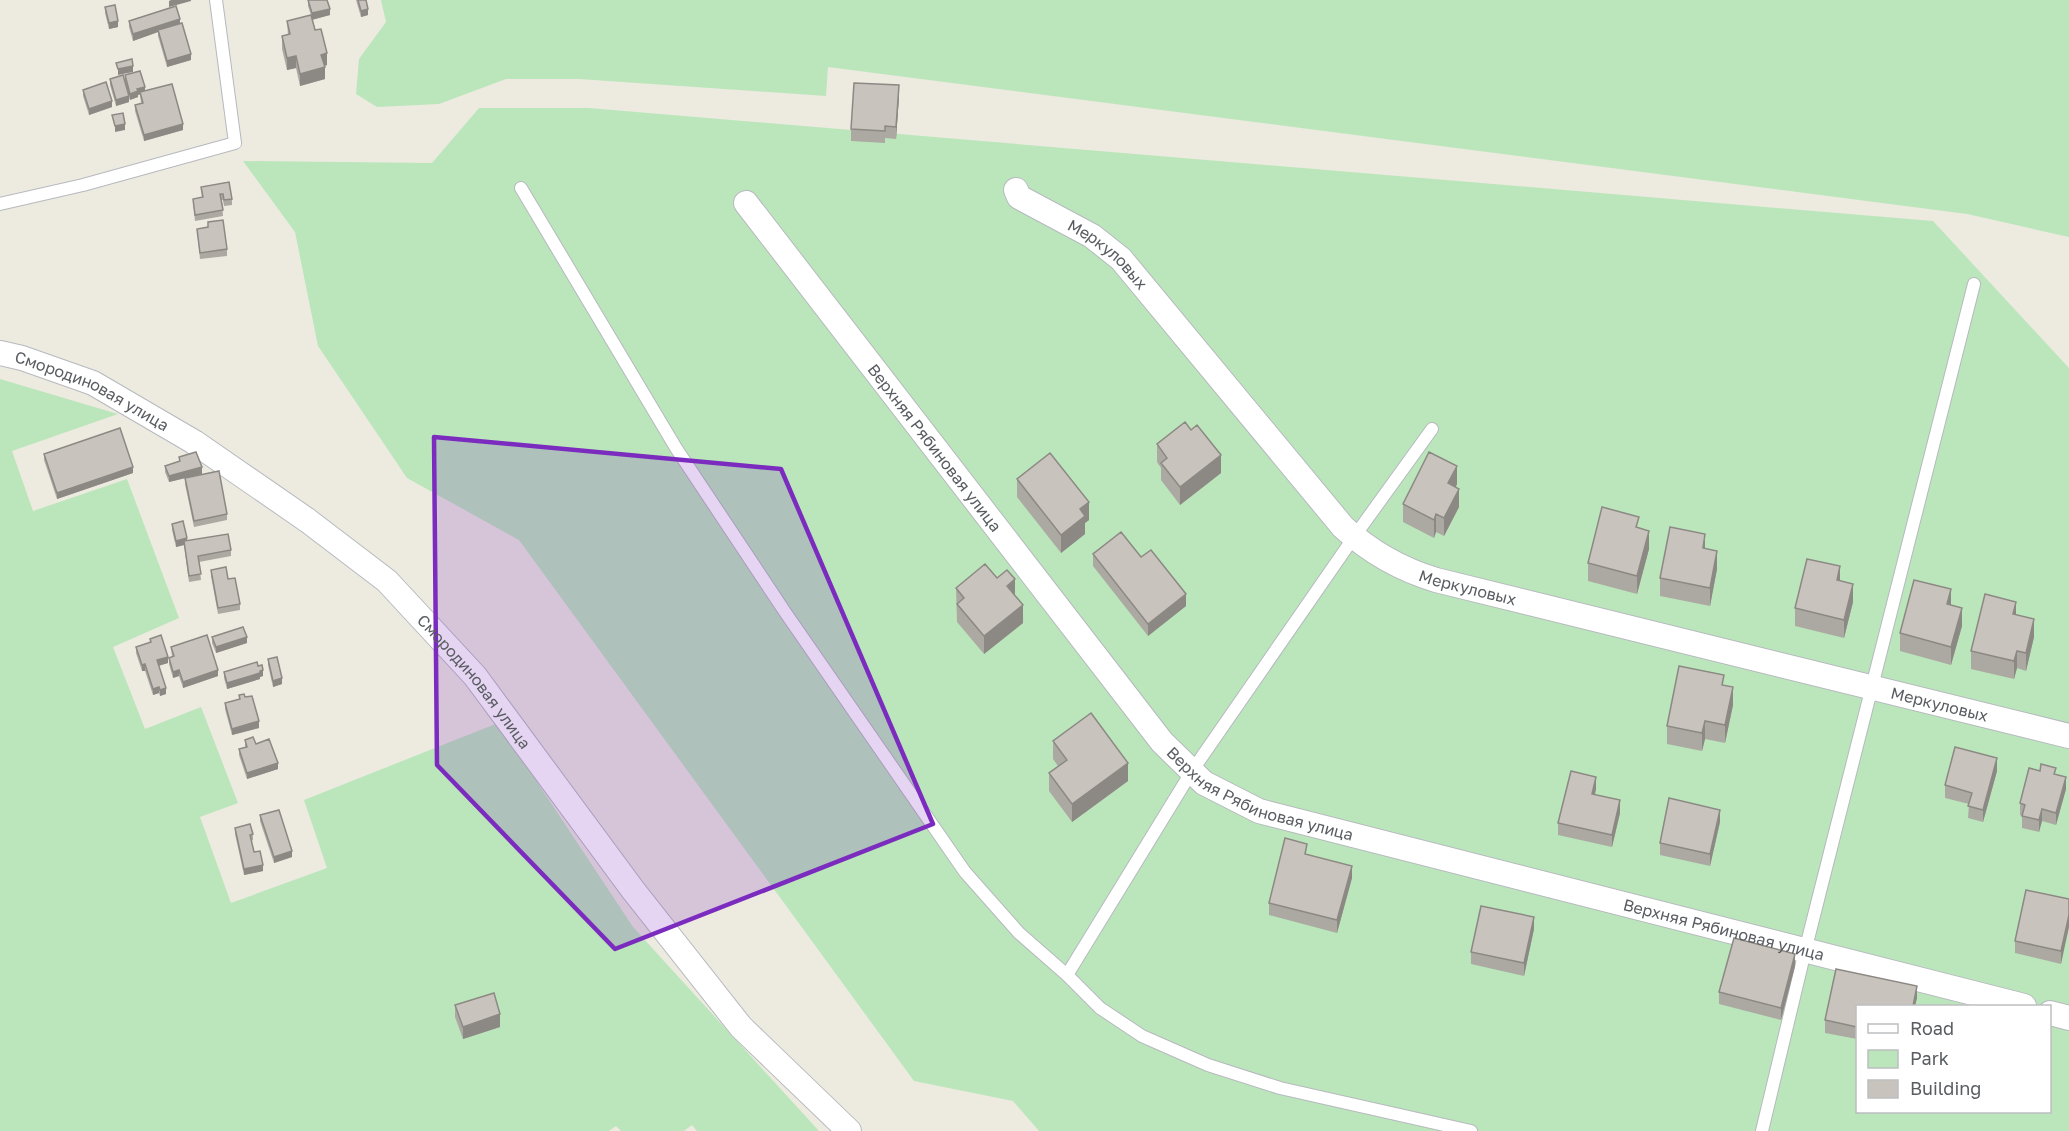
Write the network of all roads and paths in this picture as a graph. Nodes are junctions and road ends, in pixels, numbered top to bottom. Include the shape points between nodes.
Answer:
1 (216, 0) edge
2 (521, 188) dead end
3 (1016, 190) dead end
4 (746, 203) dead end
5 (0, 204) edge
6 (1974, 284) dead end
7 (0, 353) edge
8 (1432, 429) dead end
9 (1354, 537) junction
10 (1872, 687) junction
11 (2069, 736) edge
12 (1191, 771) junction
13 (1805, 951) junction
14 (1067, 975) junction
15 (2020, 1005) edge
16 (2051, 1014) edge
17 (2069, 1018) edge
18 (849, 1131) edge
19 (1471, 1131) edge
20 (1761, 1131) edge

1 - 5 lane via 235,144
2 - 14 lane via 676,448 965,872 1019,933
3 - 9 street, Меркуловых via 1019,197 1092,236 1121,260
4 - 12 street, Верхняя Рябиновая улица via 1162,742
6 - 10 lane
7 - 18 street, Смородиновая улица via 93,383 194,442 387,581 475,676 633,890 741,1027
8 - 9 lane
9 - 10 street, Меркуловых via 1395,565 1436,580
9 - 12 lane
10 - 11 street, Меркуловых
10 - 13 lane
12 - 13 street, Верхняя Рябиновая улица via 1204,783 1259,811
12 - 14 lane
13 - 15 street, Верхняя Рябиновая улица
13 - 20 lane
14 - 19 lane via 1100,1008 1142,1036 1208,1065 1280,1088
16 - 17 street

